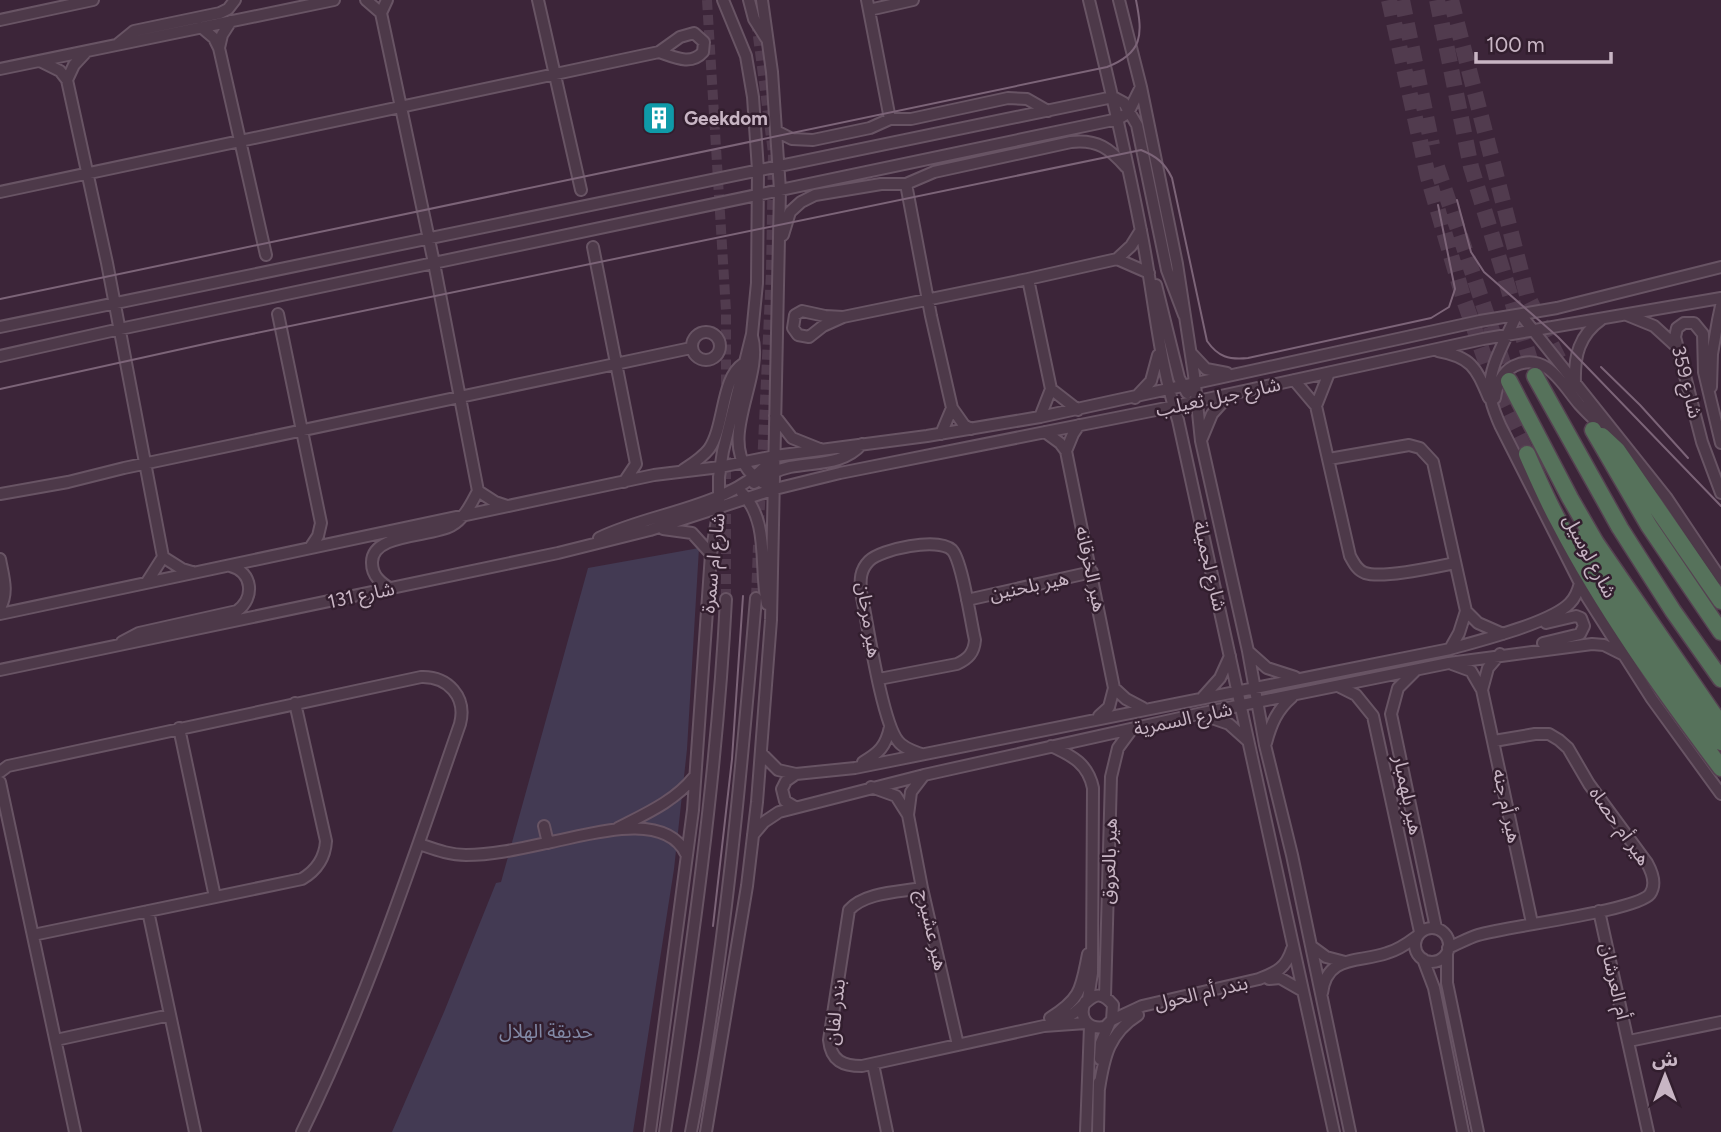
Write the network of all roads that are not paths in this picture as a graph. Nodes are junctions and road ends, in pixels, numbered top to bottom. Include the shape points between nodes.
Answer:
1 (93, 0) edge
2 (235, 0) edge
3 (271, 0) edge
4 (334, 0) edge
5 (366, 0) edge
6 (387, 0) edge
7 (538, 0) edge
8 (723, 0) edge
9 (749, 0) edge
10 (762, 0) edge
11 (913, 0) edge
12 (1089, 0) edge
13 (1119, 0) edge
14 (868, 5) edge
15 (280, 12) junction
16 (381, 13) junction
17 (0, 20) edge
18 (231, 21) junction
19 (201, 27) junction
20 (768, 40) junction
21 (118, 44) junction
22 (219, 48) junction
23 (88, 50) junction
24 (659, 52) dead end
25 (40, 61) junction
26 (0, 69) edge
27 (555, 75) junction
28 (67, 80) junction
29 (1141, 87) junction
30 (1113, 97) junction
31 (401, 108) junction
32 (1130, 110) junction
33 (1048, 111) junction
34 (890, 119) junction
35 (1118, 119) junction
36 (776, 131) junction
37 (844, 134) junction
38 (239, 141) junction
39 (847, 151) junction
40 (778, 166) junction
41 (1127, 168) junction
42 (758, 170) junction
43 (88, 173) junction
44 (906, 184) junction
45 (581, 190) dead end
46 (780, 190) junction
47 (0, 192) edge
48 (758, 195) junction
49 (1141, 230) junction
50 (427, 238) junction
51 (780, 241) junction
52 (593, 247) dead end
53 (266, 255) dead end
54 (1117, 260) junction
55 (434, 263) junction
56 (1721, 269) edge
57 (1149, 275) junction
58 (1028, 279) junction
59 (1721, 298) edge
60 (928, 300) junction
61 (114, 303) junction
62 (1721, 306) edge
63 (278, 314) dead end
64 (1620, 314) junction
65 (1184, 315) junction
66 (1519, 315) junction
67 (1608, 316) junction
68 (843, 317) dead end
69 (1719, 319) edge
70 (0, 327) edge
71 (120, 329) junction
72 (1534, 332) junction
73 (752, 334) junction
74 (1508, 335) junction
75 (1159, 345) junction
76 (691, 348) dead end
77 (1432, 350) junction
78 (1680, 350) junction
79 (1191, 352) junction
80 (0, 356) edge
81 (743, 364) junction
82 (615, 365) junction
83 (1329, 373) junction
84 (1244, 374) junction
85 (1535, 376) tunnel mouth
86 (1294, 380) junction
87 (1509, 381) tunnel mouth
88 (1574, 383) junction
89 (1195, 384) junction
90 (1182, 387) junction
91 (1051, 389) junction
92 (1168, 390) junction
93 (1230, 394) junction
94 (459, 398) junction
95 (1134, 398) junction
96 (1192, 401) junction
97 (1711, 404) junction
98 (1174, 406) junction
99 (1316, 406) junction
100 (952, 408) junction
101 (1493, 408) junction
102 (1078, 410) junction
103 (775, 416) junction
104 (1040, 418) junction
105 (1079, 425) junction
106 (971, 429) junction
107 (303, 430) junction
108 (1045, 432) junction
109 (941, 434) junction
110 (1201, 441) junction
111 (1721, 443) edge
112 (862, 444) junction
113 (825, 450) junction
114 (1066, 451) junction
115 (775, 456) junction
116 (1329, 459) junction
117 (1637, 460) junction
118 (742, 461) junction
119 (144, 464) junction
120 (636, 464) junction
121 (688, 470) junction
122 (774, 471) junction
123 (720, 472) junction
124 (654, 475) junction
125 (756, 478) junction
126 (624, 482) junction
127 (775, 489) junction
128 (478, 491) junction
129 (740, 492) junction
130 (1721, 493) edge
131 (0, 494) edge
132 (719, 496) junction
133 (507, 506) junction
134 (719, 509) junction
135 (463, 516) junction
136 (321, 523) junction
137 (650, 530) junction
138 (339, 541) junction
139 (580, 547) junction
140 (310, 548) junction
141 (711, 554) junction
142 (163, 558) junction
143 (0, 559) edge
144 (1455, 564) junction
145 (228, 565) junction
146 (194, 572) junction
147 (1092, 572) junction
148 (1721, 579) edge
149 (147, 582) junction
150 (1580, 583) junction
151 (5, 586) junction
152 (391, 589) junction
153 (756, 598) tunnel mouth
154 (726, 600) tunnel mouth
155 (967, 600) junction
156 (1721, 601) edge
157 (0, 608) edge
158 (26, 608) junction
159 (1466, 611) junction
160 (0, 614) edge
161 (771, 620) junction
162 (1721, 632) edge
163 (1503, 635) junction
164 (114, 647) junction
165 (1450, 649) junction
166 (1248, 651) junction
167 (1500, 654) junction
168 (1622, 654) junction
169 (1230, 656) junction
170 (1449, 663) junction
171 (0, 670) edge
172 (1417, 670) junction
173 (879, 679) junction
174 (1301, 679) junction
175 (1721, 679) edge
176 (1338, 686) junction
177 (1256, 687) junction
178 (1114, 688) junction
179 (1238, 690) junction
180 (1482, 690) junction
181 (1293, 697) junction
182 (1203, 698) junction
183 (295, 704) junction
184 (1258, 704) junction
185 (1241, 706) junction
186 (1143, 708) junction
187 (1198, 714) junction
188 (1097, 718) junction
189 (1721, 725) edge
190 (890, 727) junction
191 (179, 728) junction
192 (1132, 729) junction
193 (1248, 741) junction
194 (1494, 741) junction
195 (1721, 742) edge
196 (1265, 746) junction
197 (1051, 747) junction
198 (761, 753) junction
199 (921, 754) junction
200 (855, 768) junction
201 (1721, 768) edge
202 (0, 772) edge
203 (796, 774) junction
204 (924, 775) junction
205 (694, 778) junction
206 (0, 782) edge
207 (871, 787) junction
208 (1721, 794) edge
209 (795, 807) junction
210 (908, 815) junction
211 (544, 826) dead end
212 (616, 829) junction
213 (753, 835) junction
214 (548, 843) junction
215 (419, 844) junction
216 (686, 855) junction
217 (922, 888) junction
218 (215, 897) junction
219 (148, 911) junction
220 (1599, 911) junction
221 (1532, 923) junction
222 (1439, 929) junction
223 (1418, 934) junction
224 (33, 935) junction
225 (1476, 935) junction
226 (1093, 942) junction
227 (1311, 946) junction
228 (1292, 948) junction
229 (1447, 951) junction
230 (1387, 953) junction
231 (1421, 958) junction
232 (1345, 962) junction
233 (1259, 979) junction
234 (1301, 990) junction
235 (1108, 999) junction
236 (1321, 999) junction
237 (1086, 1001) junction
238 (1165, 1001) junction
239 (1142, 1006) junction
240 (170, 1015) junction
241 (1110, 1022) junction
242 (1721, 1022) edge
243 (1088, 1024) junction
244 (1044, 1026) junction
245 (1026, 1031) junction
246 (56, 1040) junction
247 (1629, 1041) junction
248 (958, 1045) junction
249 (873, 1064) junction
250 (1099, 1089) junction
251 (1331, 1129) edge
252 (75, 1132) edge
253 (195, 1132) edge
254 (302, 1132) edge
255 (650, 1132) edge
256 (665, 1132) edge
257 (691, 1132) edge
258 (706, 1132) edge
259 (887, 1132) edge
260 (1086, 1132) edge
261 (1098, 1132) edge
262 (1350, 1132) edge
263 (1463, 1132) edge
264 (1478, 1132) edge
265 (1648, 1132) edge

1 - 17 street
2 - 21 street via 220,13 134,31
3 - 15 street
4 - 15 street
5 - 16 street
6 - 16 street
7 - 27 street
8 - 42 street, شارع ام سمرة via 751,76
9 - 20 street via 754,19
10 - 20 street
11 - 14 street
12 - 30 street, شارع لجميلة
13 - 29 street, شارع لجميلة
14 - 34 street
15 - 18 street
16 - 31 street
18 - 19 street
18 - 22 street
19 - 21 street
19 - 22 street
20 - 36 street
21 - 23 street
22 - 38 street
23 - 25 street
23 - 28 street
24 - 27 street
25 - 26 street
25 - 28 street
27 - 31 street
27 - 45 street
28 - 43 street
29 - 32 street
29 - 65 street, شارع لجميلة
30 - 32 street
30 - 33 street
30 - 35 street, شارع لجميلة
31 - 38 street
31 - 50 street
32 - 35 street
32 - 65 street via 1139,131 1167,270
33 - 34 street via 1032,101 1014,98 911,119
33 - 39 street
34 - 37 street
35 - 41 street, شارع لجميلة
35 - 46 street
36 - 37 street via 806,141
36 - 40 street
37 - 39 street
38 - 43 street
38 - 53 street
39 - 40 street
40 - 42 street
40 - 46 street
41 - 44 street via 1103,145 1079,141 934,172
41 - 49 street, شارع لجميلة
42 - 48 street, شارع ام سمرة
42 - 50 street
43 - 47 street
43 - 61 street
44 - 51 street via 815,195 790,212
44 - 60 street
46 - 48 street
46 - 51 street
48 - 55 street
48 - 73 street, شارع ام سمرة
49 - 54 street
49 - 57 street, شارع لجميلة
50 - 55 street
50 - 61 street
51 - 103 street
52 - 82 street
54 - 57 street
54 - 58 street
55 - 71 street
55 - 94 street
56 - 66 street, شارع جبل ثعيلب
57 - 75 street, شارع لجميلة
57 - 90 street via 1159,292
58 - 60 street
58 - 91 street
59 - 64 street, شارع جبل ثعيلب
60 - 68 street
60 - 100 street
61 - 70 street
61 - 71 street
62 - 69 street
63 - 107 street
64 - 67 street, شارع جبل ثعيلب
64 - 78 street via 1654,326
65 - 79 street, شارع لجميلة
66 - 72 street
66 - 74 street, شارع لوسيل
66 - 84 street, شارع جبل ثعيلب
67 - 72 street, شارع جبل ثعيلب
67 - 88 street via 1588,331 1579,346
69 - 97 street via 1712,354
71 - 80 street
71 - 119 street
72 - 74 street, شارع جبل ثعيلب
72 - 88 street
73 - 81 street, شارع ام سمرة
73 - 118 street via 755,353 740,426
74 - 77 street, شارع جبل ثعيلب
74 - 101 street, شارع لوسيل via 1492,378
75 - 92 street, شارع لجميلة
75 - 95 street via 1153,376
76 - 82 street
77 - 83 street, شارع جبل ثعيلب
77 - 101 street via 1454,354 1473,365
78 - 97 street, شارع 359 via 1677,328 1689,322 1698,326 1703,334
78 - 130 street, شارع 359 via 1702,442
79 - 84 street via 1214,372
79 - 89 street, شارع لجميلة
81 - 121 street via 731,378 712,444
81 - 123 street, شارع ام سمرة
82 - 94 street
82 - 120 street
83 - 86 street, شارع جبل ثعيلب
83 - 99 street
84 - 89 street, شارع جبل ثعيلب
85 - 175 highway, شارع لوسيل via 1620,528
86 - 93 street, شارع جبل ثعيلب
86 - 99 street
87 - 189 highway, شارع لوسيل via 1597,543
88 - 117 street
89 - 90 street, شارع جبل ثعيلب
89 - 96 street, شارع لجميلة
90 - 92 street, شارع جبل ثعيلب
90 - 96 street
91 - 102 street
91 - 104 street
92 - 95 street, شارع جبل ثعيلب
92 - 96 street
92 - 98 street, شارع لجميلة
93 - 96 street, شارع جبل ثعيلب
93 - 110 street via 1212,414
94 - 107 street
94 - 128 street
95 - 102 street, شارع جبل ثعيلب
96 - 98 street, شارع جبل ثعيلب
96 - 110 street, شارع لجميلة
97 - 111 street, شارع 359
98 - 105 street, شارع جبل ثعيلب
98 - 169 street, شارع لجميلة
99 - 116 street
100 - 106 street
100 - 109 street
101 - 117 street via 1505,373 1523,363 1545,366
101 - 150 street, شارع لوسيل
102 - 104 street, شارع جبل ثعيلب
103 - 113 street via 792,438
103 - 115 street
104 - 106 street, شارع جبل ثعيلب
105 - 108 street, شارع جبل ثعيلب
105 - 114 street
106 - 109 street, شارع جبل ثعيلب
107 - 119 street
107 - 136 street
108 - 114 street
108 - 127 street, شارع جبل ثعيلب
109 - 112 street, شارع جبل ثعيلب
110 - 166 street, شارع لجميلة
112 - 113 street, شارع جبل ثعيلب
112 - 122 street via 853,455
113 - 115 street, شارع جبل ثعيلب
114 - 147 street, هير الخرقانه
115 - 118 street, شارع جبل ثعيلب
115 - 122 street
115 - 125 street
116 - 144 street via 1350,556 1361,571 1386,574
116 - 144 street via 1397,445 1420,448 1437,471
117 - 148 street
118 - 123 street, شارع جبل ثعيلب
118 - 125 street
119 - 131 street
119 - 142 street
120 - 124 street
120 - 126 street
121 - 123 street
121 - 124 street
122 - 125 street
122 - 127 street
123 - 129 street
123 - 132 street, شارع ام سمرة
124 - 126 street
125 - 127 street
125 - 129 street
126 - 133 street
127 - 129 street, شارع جبل ثعيلب
127 - 161 street
128 - 133 street
128 - 135 street
129 - 132 street
129 - 134 street, شارع جبل ثعيلب
129 - 161 street via 757,513
132 - 134 street, شارع ام سمرة
132 - 139 street
133 - 135 street
134 - 137 street, شارع 131
134 - 141 street, شارع ام سمرة
135 - 138 street
135 - 152 street via 445,528 380,545 372,556 373,569
136 - 138 street
136 - 140 street
137 - 139 street, شارع 131
137 - 141 street via 692,533
138 - 140 street
139 - 152 street, شارع 131
140 - 145 street
141 - 205 street, شارع ام سمرة
142 - 146 street
142 - 149 street
143 - 151 street
144 - 159 street
145 - 146 street
145 - 164 street via 248,579 250,595 243,606 139,633
146 - 149 street
147 - 155 street, هير بلحنين
147 - 178 street, هير الخرقانه
149 - 158 street
150 - 163 street, شارع السمرية via 1564,608
150 - 168 street, شارع لوسيل
151 - 157 street
151 - 158 street
152 - 164 street, شارع 131
153 - 257 street via 740,793
154 - 256 street, شارع ام سمرة via 718,728 697,914
155 - 173 street, هير مرخان via 975,640 965,660
155 - 173 street, هير مرخان via 956,557 945,545 928,543 872,558 860,580
156 - 162 highway via 1617,450 1593,430 1649,526
158 - 160 street
159 - 163 street via 1478,623
159 - 165 street
161 - 198 street
163 - 165 street, شارع السمرية
163 - 167 street via 1572,616 1581,618 1584,626 1576,635
164 - 171 street, شارع 131
165 - 174 street, شارع السمرية
166 - 174 street via 1267,668
166 - 177 street, شارع لجميلة
167 - 168 street, شارع السمرية via 1591,643
167 - 170 street, شارع السمرية
167 - 180 street via 1488,668
168 - 208 street, شارع لوسيل
169 - 179 street, شارع لجميلة
169 - 182 street
170 - 172 street, شارع السمرية
170 - 180 street via 1471,671
172 - 176 street, شارع السمرية
172 - 222 street, هير بلهمبار via 1398,688 1391,714
173 - 190 street, هير مرخان
174 - 177 street, شارع السمرية
176 - 181 street, شارع السمرية
176 - 223 street, هير بلهمبار via 1356,695 1373,716
177 - 179 street, شارع السمرية
177 - 184 street, شارع لجميلة
178 - 186 street
178 - 188 street via 1109,707
179 - 182 street, شارع السمرية
179 - 185 street, شارع لجميلة
180 - 194 street, هير أم جنه
181 - 184 street, شارع السمرية
181 - 196 street via 1273,720
182 - 186 street, شارع السمرية
183 - 191 street
183 - 215 street via 421,677 440,679 454,691 461,718
183 - 218 street via 325,834 322,860 302,878
184 - 185 street, شارع السمرية
184 - 196 street, شارع لجميلة
185 - 187 street, شارع السمرية
185 - 193 street, شارع لجميلة
186 - 188 street, شارع السمرية
187 - 192 street, شارع السمرية
187 - 193 street via 1229,724
188 - 199 street, شارع السمرية
190 - 199 street via 902,745
190 - 200 street via 882,749
191 - 202 street via 8,766
191 - 218 street
192 - 197 street, شارع السمرية
192 - 235 street, هير بالعروق via 1115,756 1111,777
193 - 228 street, شارع لجميلة
194 - 220 street, هير أم حصاه via 1535,734 1559,740 1647,863 1653,880 1650,894
194 - 221 street, هير أم جنه
195 - 201 highway via 1597,566 1527,454 1594,584
196 - 227 street, شارع لجميلة
197 - 204 street, شارع السمرية
197 - 226 street, هير بالعروق via 1077,758 1091,778
198 - 203 street via 778,770
198 - 213 street
199 - 200 street, شارع السمرية
200 - 203 street, شارع السمرية
203 - 209 street via 782,789 785,801
204 - 207 street, شارع السمرية
204 - 210 street, هير عشيرج via 911,792
205 - 212 street via 668,801
205 - 216 street, شارع ام سمرة
206 - 224 street
207 - 209 street, شارع السمرية
207 - 210 street via 897,796
209 - 213 street, شارع السمرية via 773,816
210 - 217 street, هير عشيرج
211 - 214 street
212 - 214 street
212 - 216 street via 666,834
213 - 258 street
214 - 215 street via 468,855
215 - 254 street via 371,979
216 - 255 street, شارع ام سمرة
217 - 248 street, هير عشيرج
217 - 249 street, بندر لفان via 869,898 854,905 847,915 829,1046 838,1061 849,1066
218 - 219 street
219 - 224 street
219 - 240 street
220 - 221 street, هير أم حصاه
220 - 247 street, أم العرشان
221 - 225 street, هير أم حصاه
222 - 223 street via 1427,928
222 - 225 street, هير أم حصاه
222 - 229 street via 1447,938
223 - 230 street
223 - 231 street via 1415,947
224 - 246 street
225 - 229 street, هير أم حصاه
226 - 237 street, هير بالعروق
226 - 245 street, هير بالعروق via 1076,997
227 - 232 street via 1326,957
227 - 236 street, شارع لجميلة
228 - 233 street, بندر أم الحول via 1283,968
228 - 234 street, شارع لجميلة
229 - 231 street via 1436,961
229 - 264 street via 1447,983
230 - 231 street
230 - 232 street
231 - 263 street via 1434,988
232 - 236 street via 1325,978
233 - 234 street, بندر أم الحول via 1280,978
233 - 238 street, بندر أم الحول
234 - 251 street, شارع لجميلة
235 - 237 street via 1093,996
235 - 239 street, بندر أم الحول via 1123,1006
235 - 241 street via 1114,1010
236 - 262 street, شارع لجميلة
237 - 243 street via 1082,1013
237 - 244 street, بندر لفان
238 - 239 street, بندر أم الحول
238 - 250 street via 1135,1016 1114,1036 1106,1050
239 - 241 street, بندر أم الحول
240 - 246 street
240 - 253 street
241 - 243 street via 1100,1028
241 - 250 street via 1101,1043
242 - 247 street
243 - 244 street, بندر لفان
243 - 260 street
244 - 245 street, بندر لفان
245 - 248 street, بندر لفان
246 - 252 street
247 - 265 street, أم العرشان
248 - 249 street, بندر لفان
249 - 259 street
250 - 261 street

